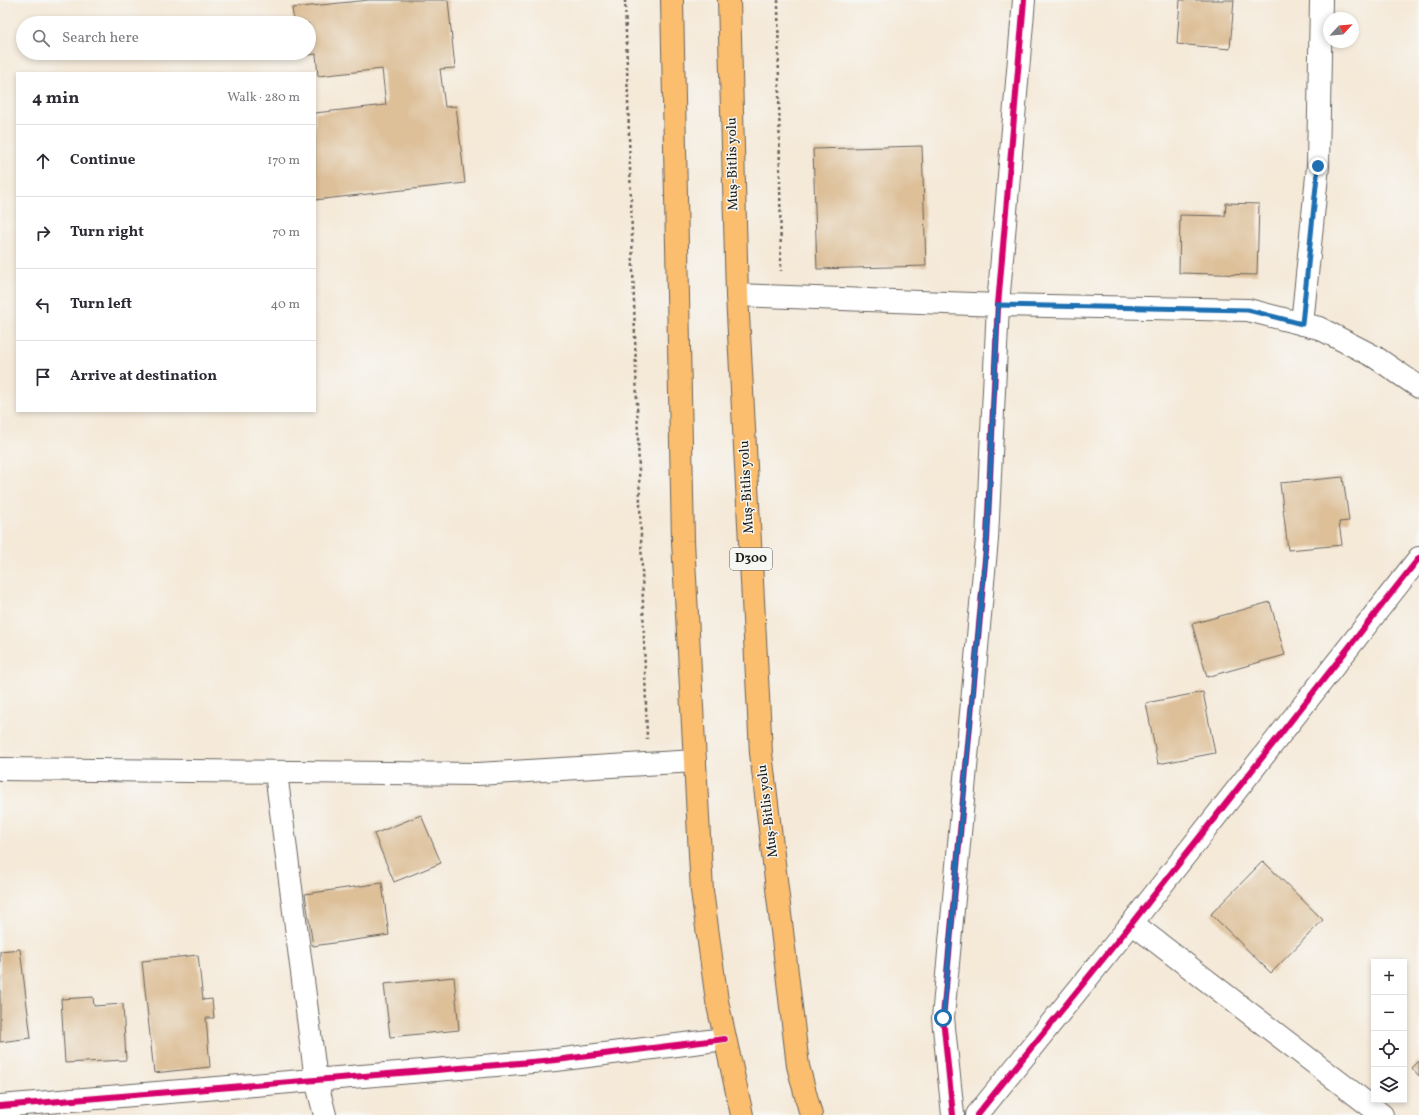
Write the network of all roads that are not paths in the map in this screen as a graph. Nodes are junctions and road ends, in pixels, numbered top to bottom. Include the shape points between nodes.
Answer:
1 (672, 0) edge
2 (729, 0) edge
3 (1024, 0) edge
4 (1321, 0) edge
5 (736, 295) junction
6 (998, 305) junction
7 (1302, 324) junction
8 (1419, 387) edge
9 (1419, 558) edge
10 (695, 761) junction
11 (0, 769) edge
12 (276, 772) junction
13 (1132, 923) junction
14 (725, 1040) junction
15 (316, 1080) junction
16 (0, 1106) edge
17 (325, 1115) edge
18 (742, 1115) edge
19 (811, 1115) edge
20 (953, 1115) edge
21 (977, 1115) edge
22 (1382, 1115) edge

1 - 10 highway via 683,542
2 - 5 highway, Muş-Bitlis yolu / D300
3 - 6 street
4 - 7 street via 1318,166
5 - 6 street
5 - 19 highway, Muş-Bitlis yolu / D300 via 762,753 798,1066
6 - 7 street via 1248,310
6 - 20 street via 987,539 943,1018
7 - 8 street via 1319,328 1375,357
9 - 13 street
10 - 12 street via 478,774
10 - 14 highway via 702,891
11 - 12 street
12 - 15 street
13 - 21 street
13 - 22 street
14 - 15 street via 556,1060
14 - 18 highway
15 - 16 street
15 - 17 street

